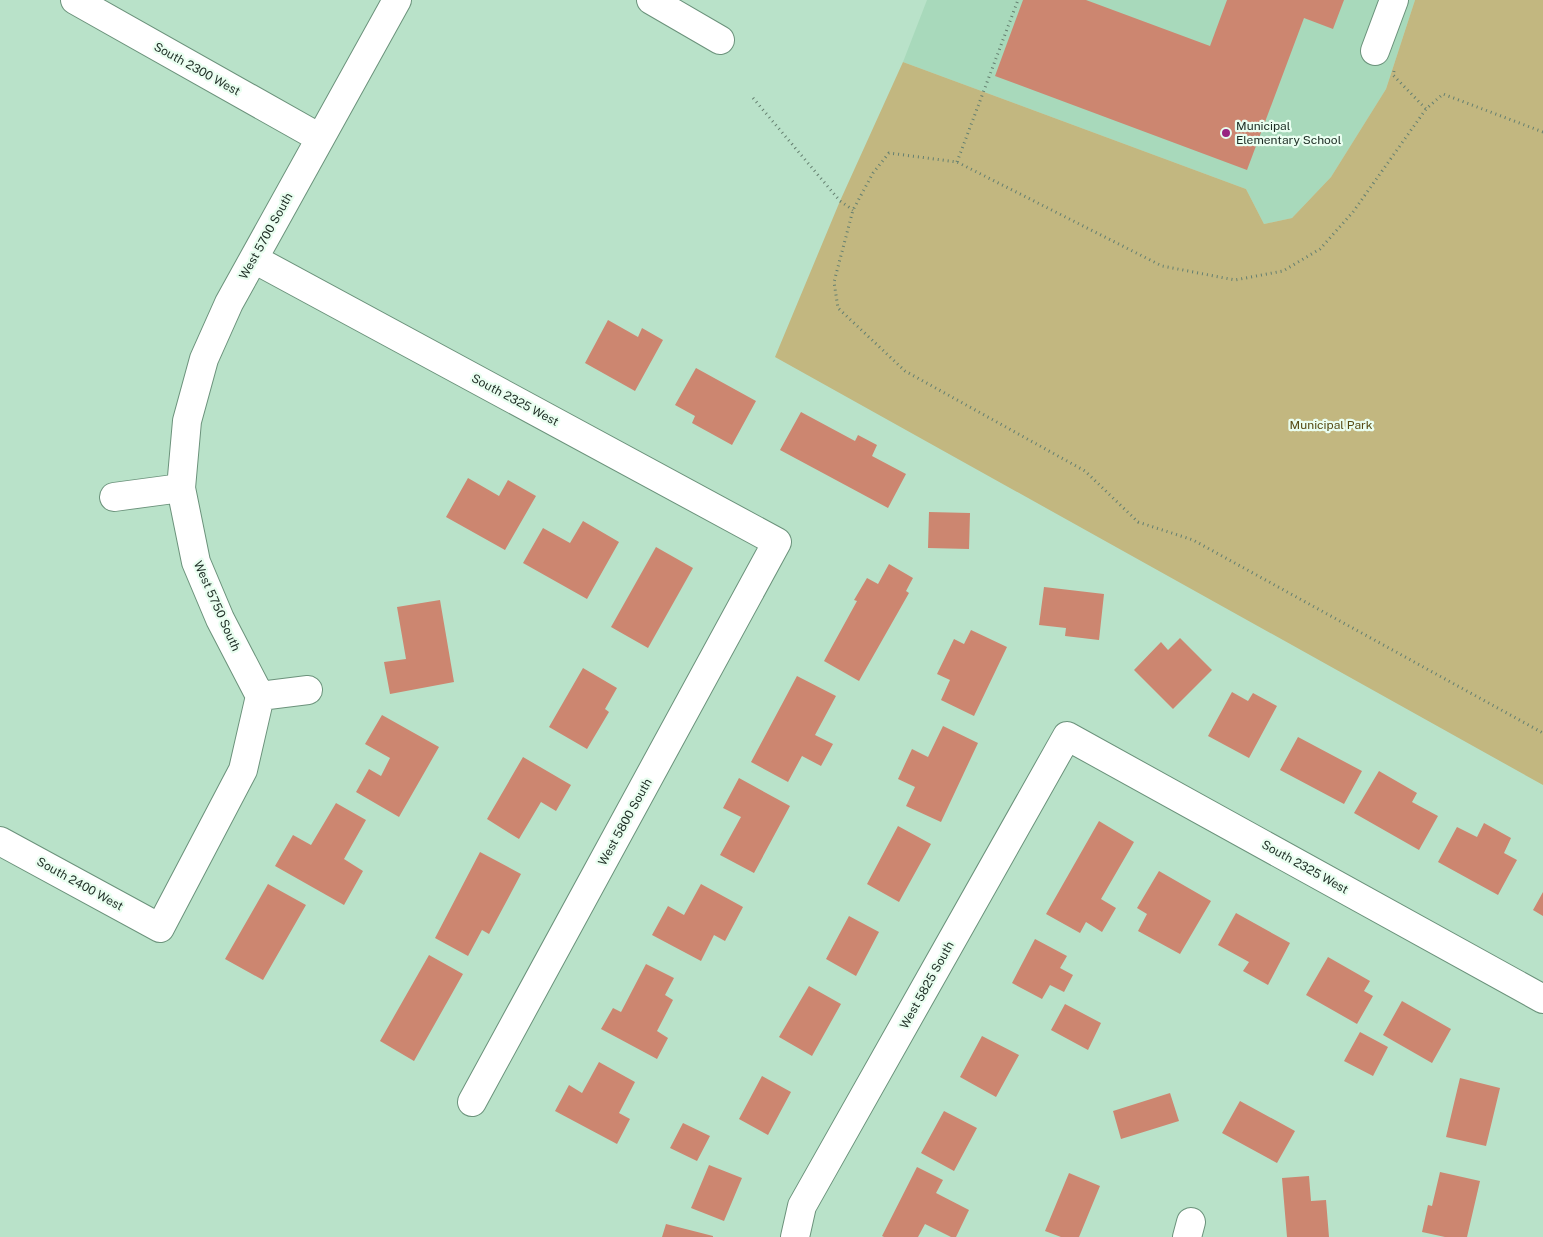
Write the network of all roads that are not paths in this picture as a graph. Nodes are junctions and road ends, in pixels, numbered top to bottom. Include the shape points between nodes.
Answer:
1 (74, 0) edge
2 (397, 0) edge
3 (651, 0) edge
4 (1394, 0) edge
5 (720, 40) dead end
6 (1386, 57) road end
7 (320, 138) junction
8 (254, 259) junction
9 (181, 488) junction
10 (114, 497) dead end
11 (777, 542) joint
12 (308, 690) dead end
13 (260, 696) junction
14 (1067, 736) joint
15 (0, 841) edge
16 (1543, 998) edge
17 (472, 1102) dead end
18 (795, 1237) edge

1 - 7 street, South 2300 West
2 - 7 street, West 5700 South
3 - 5 street
4 - 6 street
7 - 8 street, West 5700 South
8 - 9 street, West 5700 South via 229,303 204,360 187,422
8 - 11 street, South 2325 West
9 - 10 street
9 - 13 street, West 5750 South via 196,562 220,619
11 - 17 street, West 5800 South
12 - 13 street
13 - 15 street, South 2400 West via 243,770 160,928
14 - 16 street, South 2325 West
14 - 18 street, West 5825 South via 802,1206

